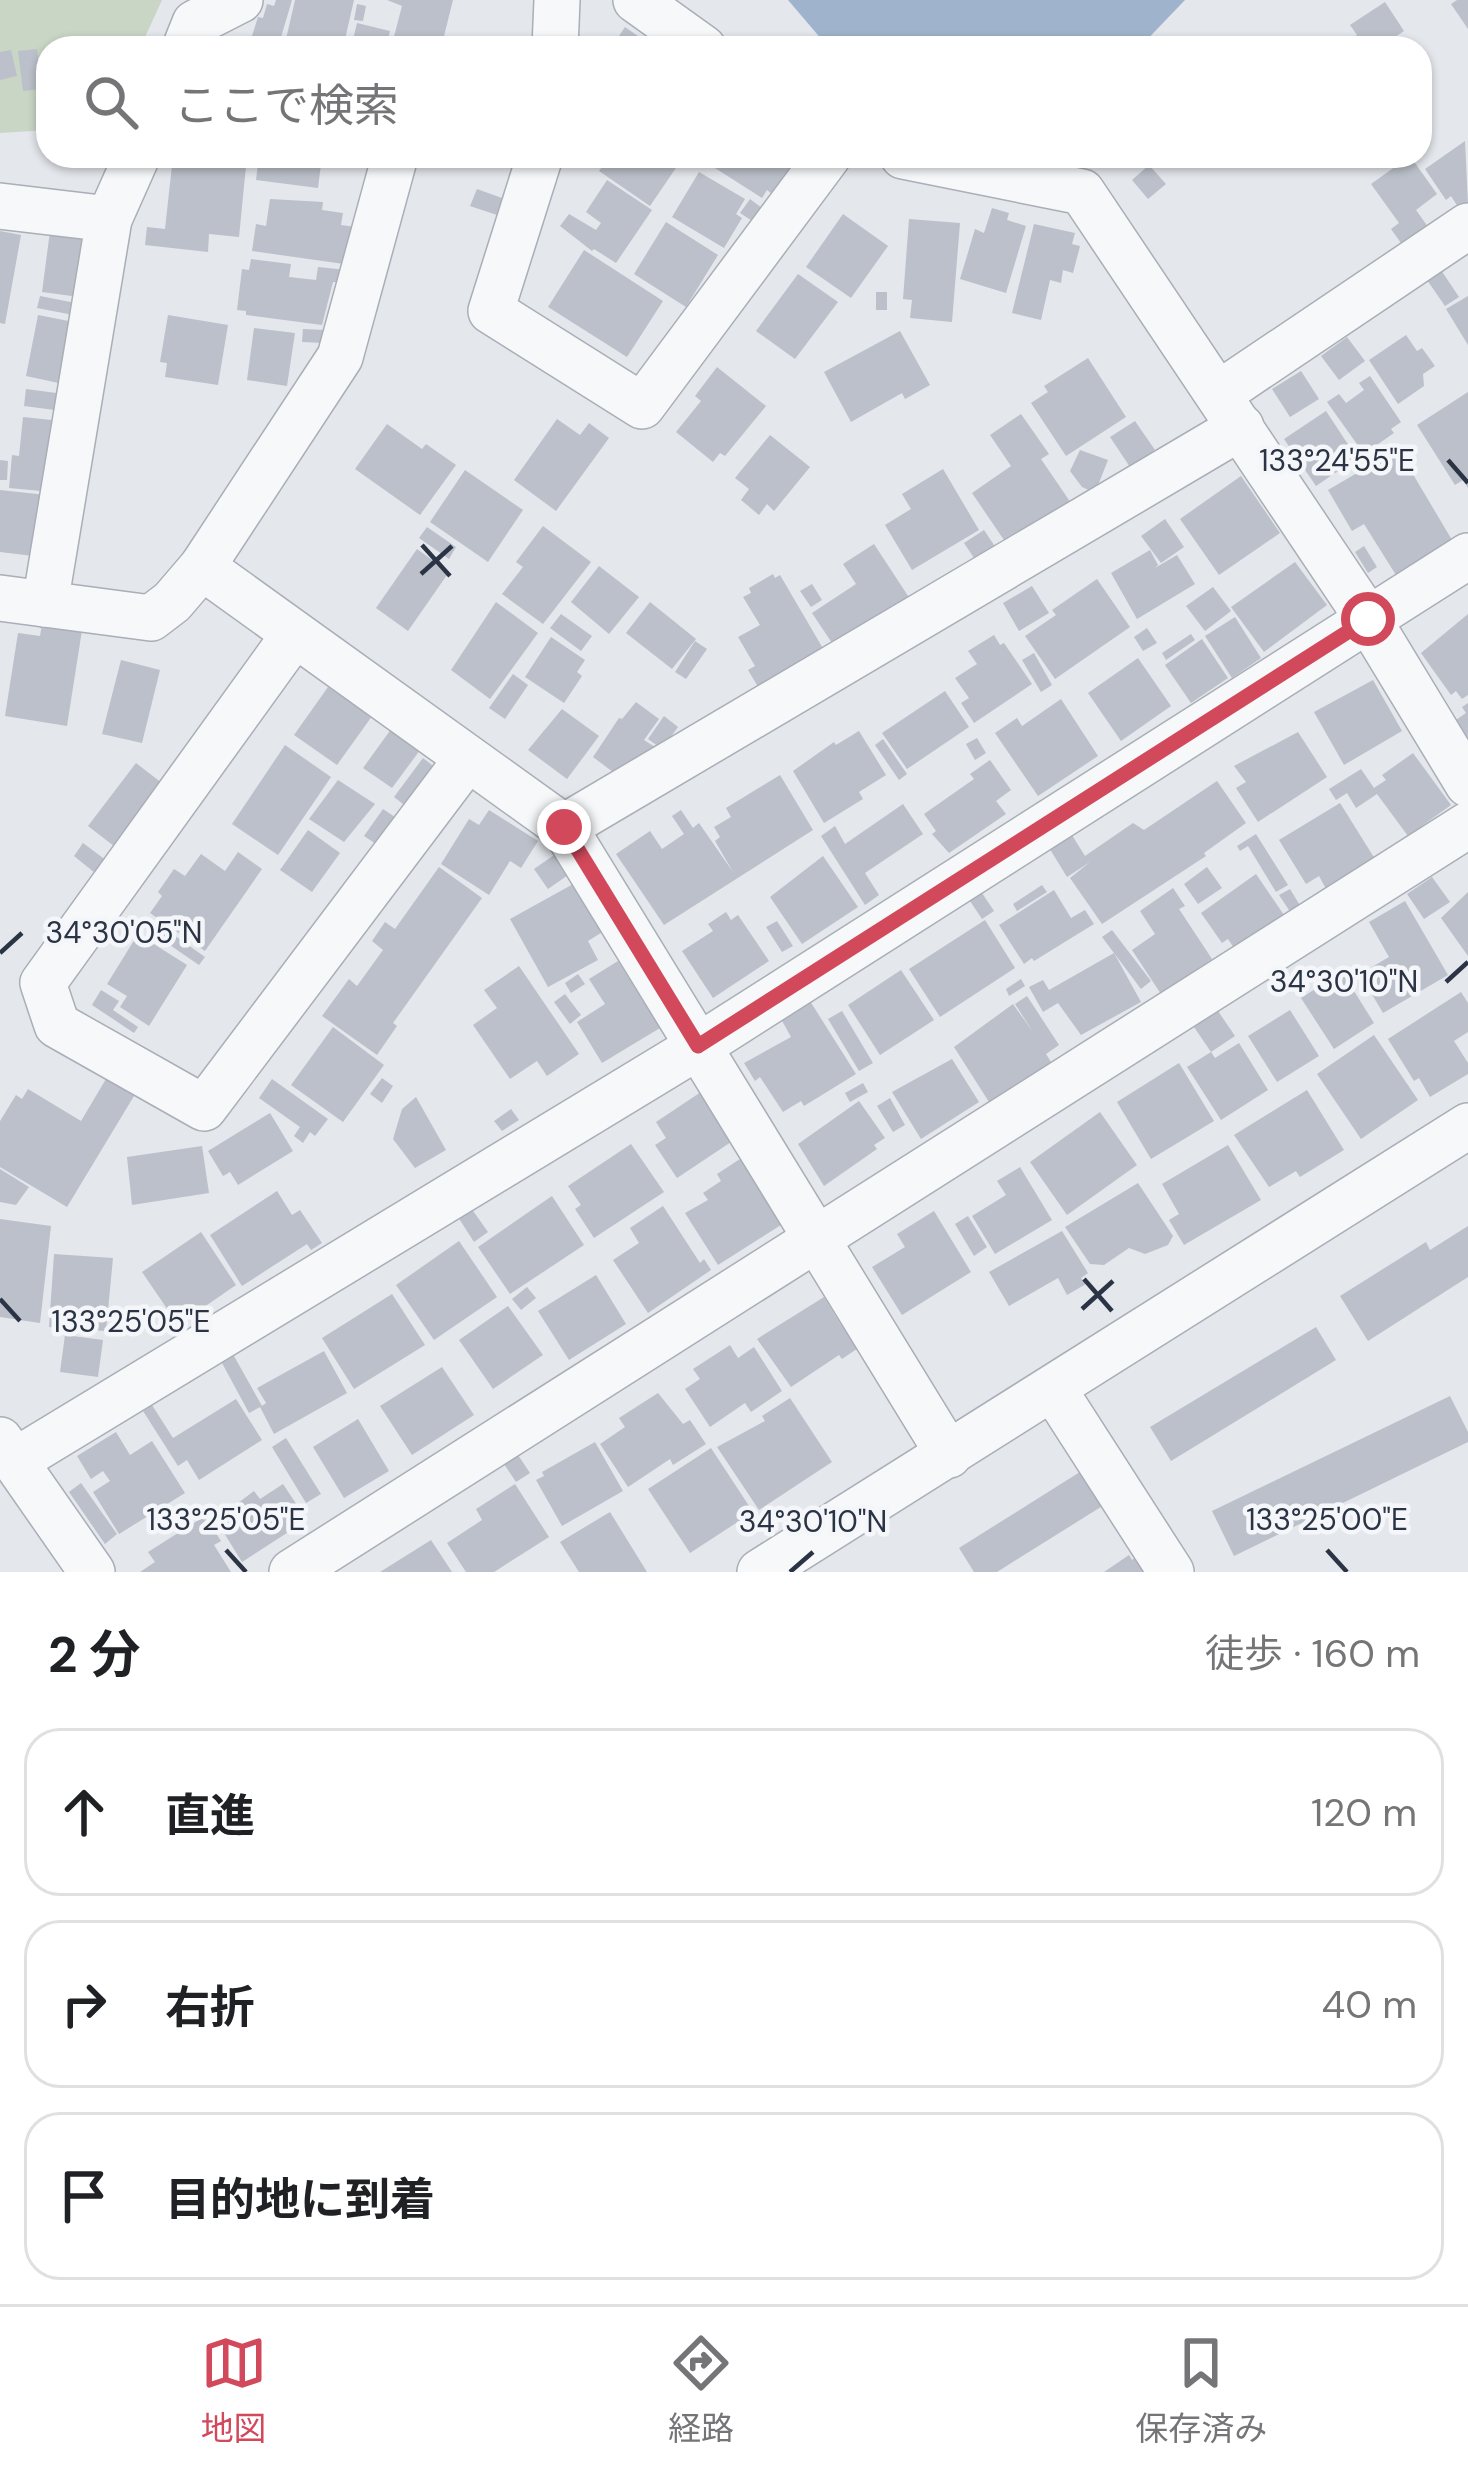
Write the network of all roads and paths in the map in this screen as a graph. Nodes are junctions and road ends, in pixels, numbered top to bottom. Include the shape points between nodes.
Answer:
1 (240, 0) edge
2 (557, 0) edge
3 (636, 0) edge
4 (189, 36) edge
5 (555, 36) edge
6 (687, 36) edge
7 (132, 168) edge
8 (392, 168) edge
9 (536, 168) edge
10 (819, 168) edge
11 (964, 168) edge
12 (0, 206) edge
13 (109, 218) junction
14 (1468, 226) edge
15 (1231, 410) junction
16 (1468, 556) edge
17 (202, 567) junction
18 (0, 598) edge
19 (45, 604) junction
20 (1368, 619) junction
21 (294, 635) junction
22 (467, 760) junction
23 (1468, 784) edge
24 (1468, 825) edge
25 (564, 827) junction
26 (698, 1046) junction
27 (1468, 1126) edge
28 (816, 1240) junction
29 (1054, 1390) junction
30 (8, 1450) edge
31 (949, 1455) junction
32 (92, 1572) edge
33 (292, 1572) edge
34 (760, 1572) edge
35 (1171, 1572) edge

1 - 4 street via 195,23
2 - 5 street
3 - 6 street
7 - 13 street
8 - 17 street via 340,357
9 - 10 street via 491,310 642,406
11 - 15 street via 1082,191
12 - 13 street
13 - 19 street
14 - 15 street
15 - 20 street
15 - 25 street
16 - 20 street
17 - 19 street via 151,618
17 - 21 street
18 - 19 street
20 - 23 street
20 - 26 street
21 - 22 street
21 - 22 street via 43,983 57,1025 204,1108
22 - 25 street
24 - 28 street
25 - 26 street
26 - 28 street
26 - 30 street
27 - 29 street
28 - 31 street
28 - 33 street
29 - 31 street
29 - 35 street
30 - 32 street
31 - 34 street

